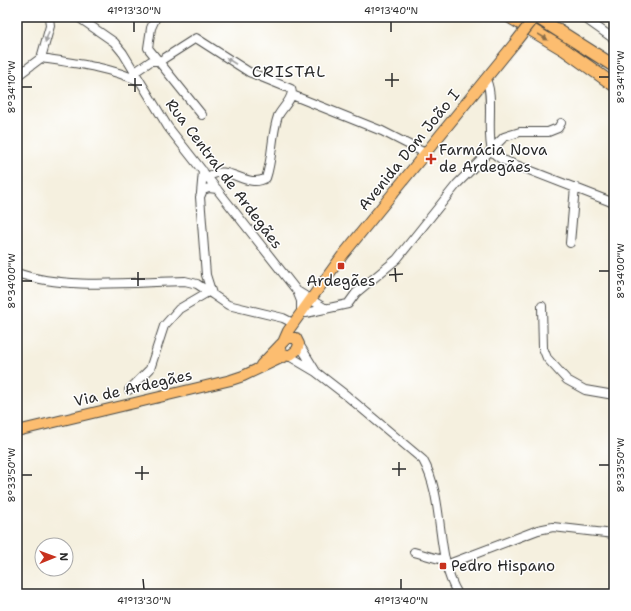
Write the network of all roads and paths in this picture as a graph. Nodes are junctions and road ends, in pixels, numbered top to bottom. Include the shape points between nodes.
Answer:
1 (49, 17) edge
2 (78, 17) edge
3 (156, 17) edge
4 (510, 17) edge
5 (536, 17) edge
6 (583, 17) edge
7 (614, 39) edge
8 (41, 58) junction
9 (160, 61) junction
10 (614, 66) edge
11 (135, 72) junction
12 (17, 76) edge
13 (485, 79) junction
14 (139, 81) junction
15 (614, 85) edge
16 (292, 92) junction
17 (202, 115) dead end
18 (561, 124) dead end
19 (492, 150) junction
20 (425, 153) junction
21 (205, 174) junction
22 (576, 187) junction
23 (217, 189) junction
24 (202, 192) junction
25 (614, 203) edge
26 (570, 243) dead end
27 (17, 273) edge
28 (297, 291) junction
29 (210, 293) junction
30 (542, 306) dead end
31 (307, 307) junction
32 (326, 309) junction
33 (293, 323) junction
34 (282, 342) junction
35 (299, 342) junction
36 (287, 356) junction
37 (255, 371) junction
38 (316, 372) junction
39 (129, 390) dead end
40 (614, 396) edge
41 (17, 431) edge
42 (614, 534) edge
43 (414, 552) dead end
44 (446, 561) junction
45 (458, 594) edge

1 -> 8 street via 50,26
2 - 11 street, Rua Central de Ardegães via 114,42
3 - 9 street via 151,28 148,48
4 -> 15 highway
5 - 10 highway
5 - 13 main road, Avenida Dom João I, bridge
6 - 7 street
8 - 12 street
8 - 14 street via 81,64 127,75
9 - 11 street via 151,61
16 -> 9 street via 249,72 196,38
9 - 17 street
11 - 14 street, Rua Central de Ardegães
13 - 19 street via 489,87
13 - 20 main road, Avenida Dom João I
14 - 21 street, Rua Central de Ardegães via 168,127
16 - 20 street via 382,131
16 - 21 street via 278,118 266,178 256,182 220,171
18 - 19 street via 548,132 510,134
19 - 22 street via 503,160
19 - 32 street via 457,184 389,267 356,293 348,304
20 - 31 main road, Avenida Dom João I via 342,256
21 - 23 street, Rua Central de Ardegães
21 - 24 street
22 - 25 street
22 - 26 street
23 - 24 street via 209,188
23 - 28 street, Rua Central de Ardegães
24 - 29 street via 200,205
27 - 29 street via 37,280 67,283 184,281 197,284
28 - 31 street, Rua Central de Ardegães
28 - 31 street, Rua Central de Ardegães
29 - 33 street via 228,304 284,318
29 - 39 street via 179,309 164,326 150,369
30 - 40 street via 543,348 547,358 567,380 586,390
31 - 32 street
31 - 32 street
31 - 33 main road, Avenida Dom João I
31 - 35 main road, Avenida Dom João I via 299,327
33 - 34 main road, Avenida Dom João I
34 - 35 main road via 290,337
34 - 36 main road via 280,352
34 - 37 main road, Via de Ardegães
35 - 36 main road via 297,350
35 - 38 street
36 - 37 main road, Via de Ardegães
36 - 38 street
37 - 41 main road, Via de Ardegães via 230,380
38 - 44 street via 423,460 430,474
42 - 44 street via 553,527
43 - 44 street
44 - 45 street

